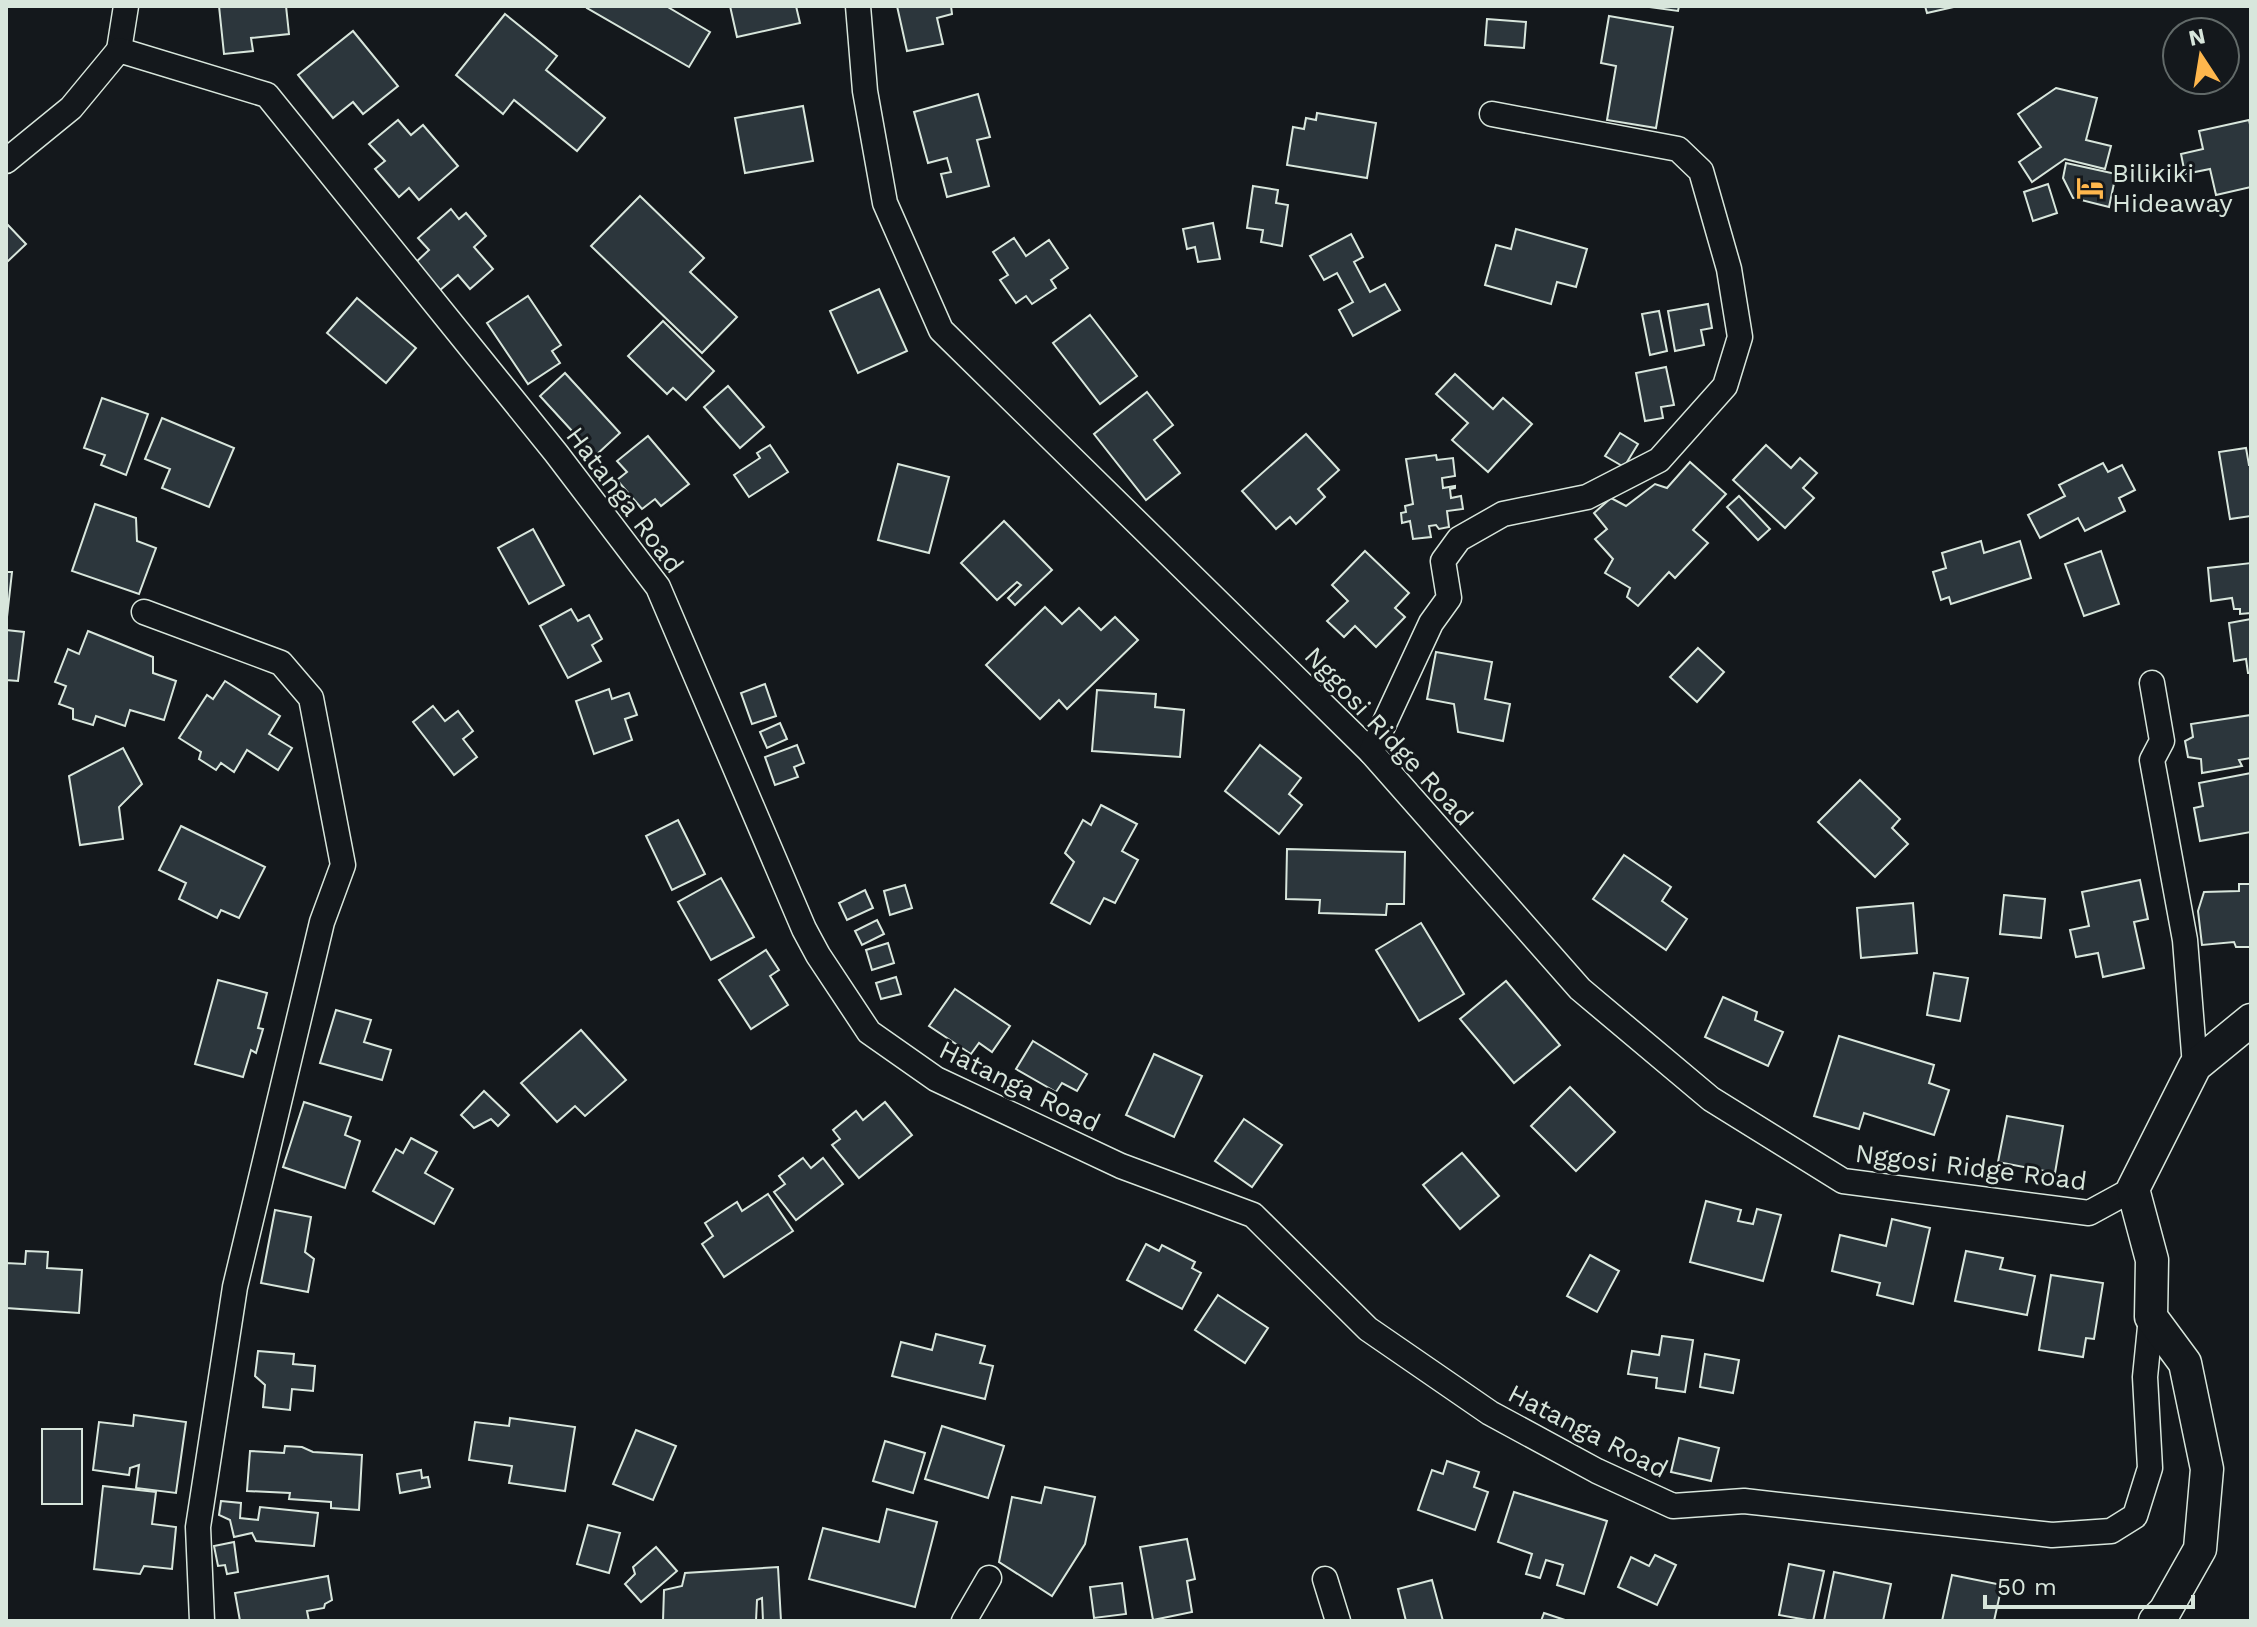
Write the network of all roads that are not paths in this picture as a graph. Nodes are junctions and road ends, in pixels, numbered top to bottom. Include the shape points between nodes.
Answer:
1 (126, 6) edge
2 (858, 6) edge
3 (119, 50) junction
4 (1492, 114) dead end
5 (6, 161) edge
6 (144, 612) dead end
7 (2152, 683) dead end
8 (1371, 752) junction
9 (2251, 1020) edge
10 (2195, 1066) junction
11 (2133, 1189) junction
12 (2151, 1317) junction
13 (989, 1578) dead end
14 (1325, 1579) dead end
15 (202, 1621) edge
16 (964, 1621) edge
17 (1338, 1621) edge
18 (2155, 1621) edge

1 - 3 street
2 - 8 street, Nggosi Ridge Road via 865,91 885,203 941,330
3 - 5 street via 71,108
3 - 12 street, Hatanga Road via 267,95 509,393 658,587 818,955 869,1032 936,1079 1121,1166 1253,1215 1368,1329 1490,1413 1673,1506 1744,1501 2052,1535 2111,1531 2135,1516 2150,1468 2145,1377
4 - 8 street via 1678,149 1701,171 1729,269 1740,337 1725,386 1659,460 1587,497 1503,514 1459,539 1443,561 1449,598 1431,623
6 - 15 street via 281,663 311,698 343,865 322,922 235,1287 198,1527
7 - 10 street via 2162,741 2152,760 2185,940
8 - 11 street, Nggosi Ridge Road via 1580,989 1711,1099 1843,1181 2089,1213
9 - 10 street
10 - 11 street
11 - 12 street via 2152,1260
12 - 18 street via 2185,1363 2207,1469 2200,1549
13 - 16 street
14 - 17 street

